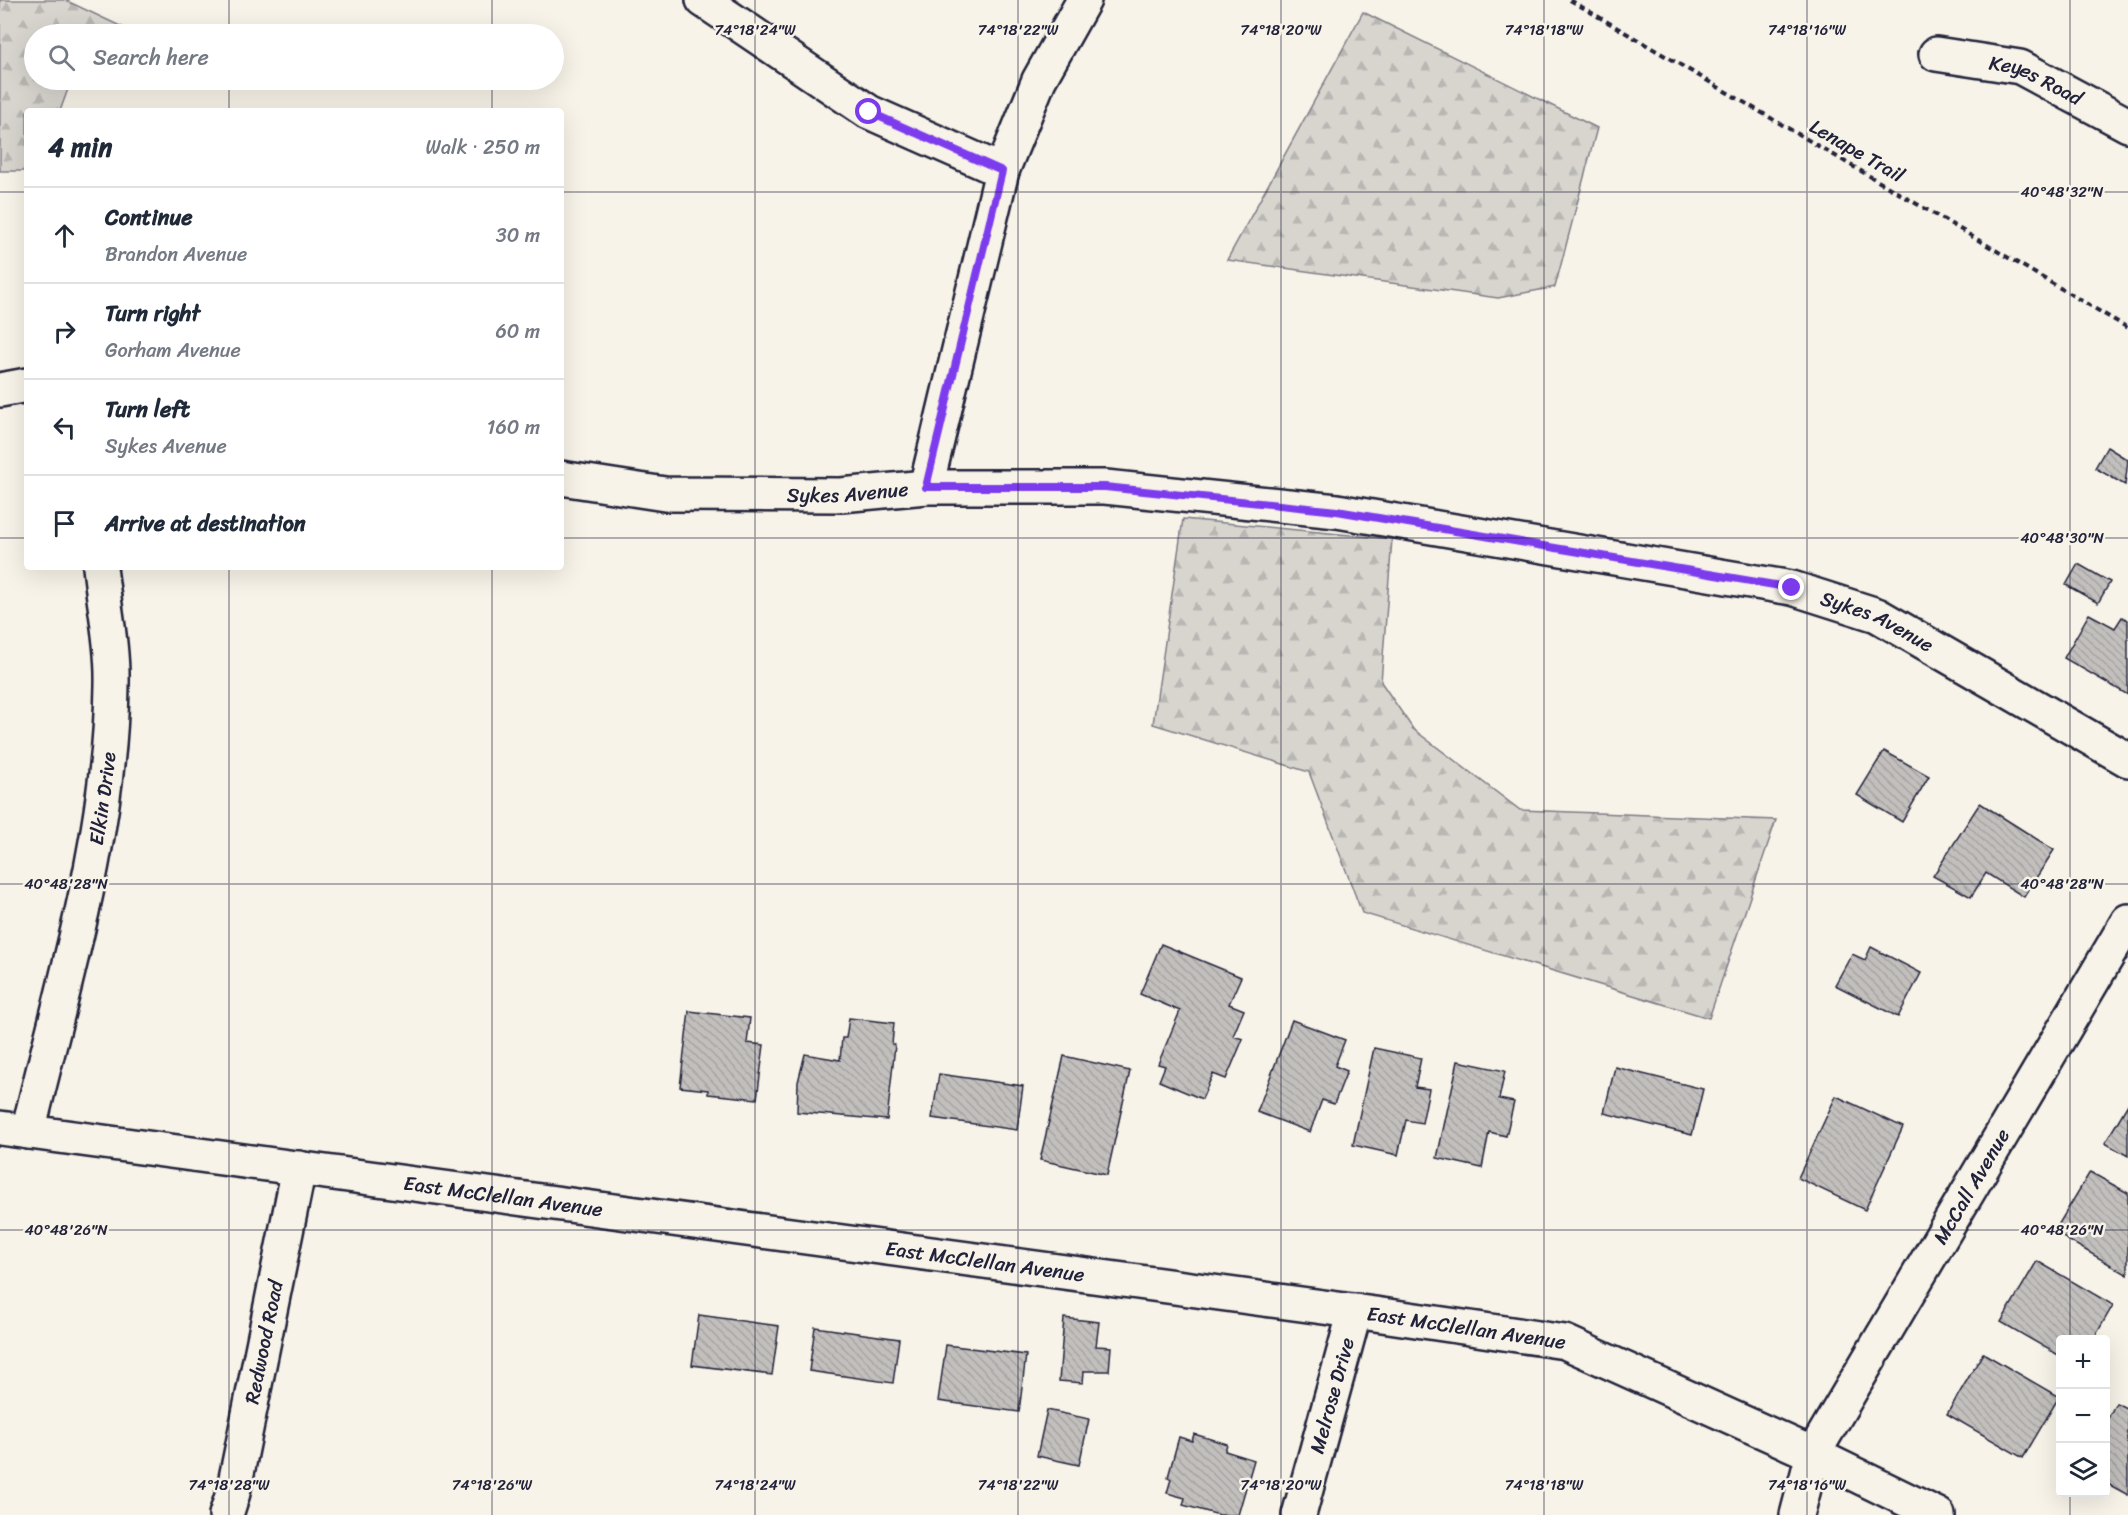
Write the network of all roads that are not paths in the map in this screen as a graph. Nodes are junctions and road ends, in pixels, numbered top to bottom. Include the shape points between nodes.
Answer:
1 (703, 0) edge
2 (1084, 0) edge
3 (1936, 54) dead end
4 (2128, 125) edge
5 (1002, 171) junction
6 (24, 386) edge
7 (0, 390) edge
8 (564, 478) edge
9 (926, 487) junction
10 (100, 570) edge
11 (2128, 760) edge
12 (2128, 921) edge
13 (14, 1130) edge
14 (299, 1168) junction
15 (1355, 1311) junction
16 (1813, 1454) junction
17 (226, 1515) edge
18 (1299, 1515) edge
19 (1797, 1515) edge
20 (1938, 1515) edge

1 - 5 street via 869,112
2 - 5 street via 1040,80
3 - 4 street, Keyes Road via 2020,67
5 - 9 street
6 - 7 street
8 - 9 street, Sykes Avenue via 665,494 841,495
9 - 11 street, Sykes Avenue via 1105,487 1337,511 1792,588 1876,615
10 - 13 street, Elkin Drive via 112,683 105,787 92,868
12 - 16 street, McCall Avenue
13 - 14 street, East McClellan Avenue
14 - 15 street, East McClellan Avenue
14 - 17 street, Redwood Road
15 - 16 street, East McClellan Avenue via 1565,1342
15 - 18 street, Melrose Drive
16 - 19 street, McCall Avenue
16 - 20 street, East McClellan Avenue

